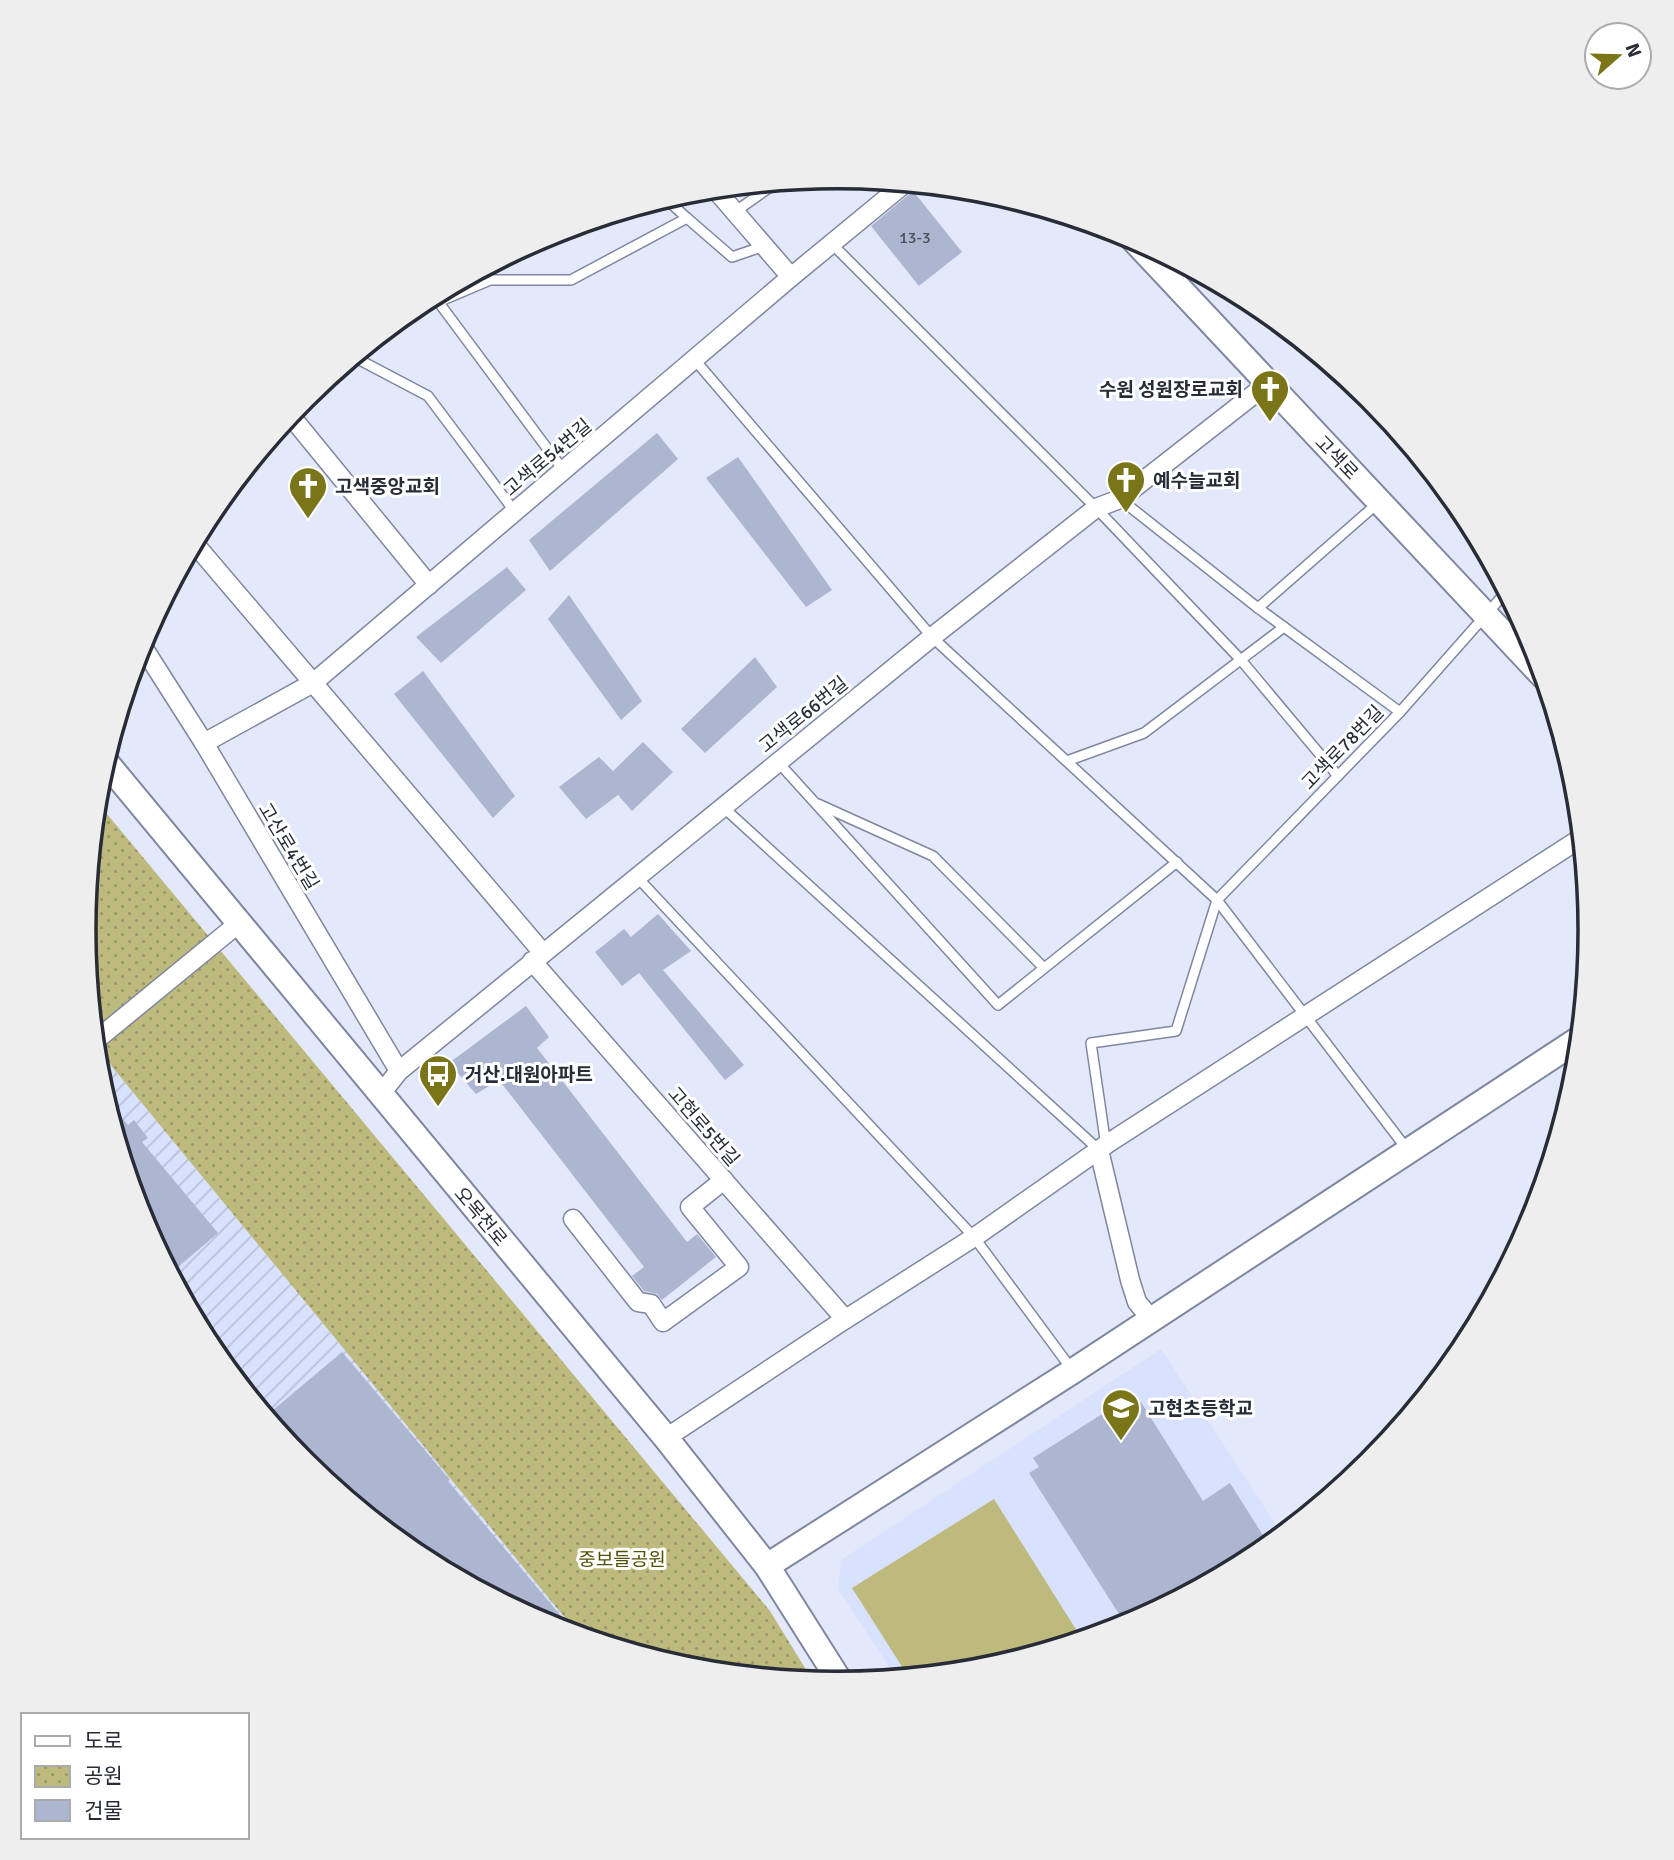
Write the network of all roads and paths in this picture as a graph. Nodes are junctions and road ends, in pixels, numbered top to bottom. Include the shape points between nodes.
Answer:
1 (894, 192) edge
2 (760, 194) edge
3 (724, 198) edge
4 (675, 207) edge
5 (736, 211) junction
6 (687, 218) junction
7 (831, 243) junction
8 (764, 246) junction
9 (1153, 260) edge
10 (791, 277) junction
11 (467, 288) edge
12 (440, 305) edge
13 (694, 359) junction
14 (363, 362) edge
15 (1266, 384) junction
16 (297, 424) edge
17 (564, 471) junction
18 (1120, 499) junction
19 (1380, 500) junction
20 (1096, 508) junction
21 (515, 512) junction
22 (201, 551) edge
23 (429, 585) junction
24 (1500, 599) edge
25 (1258, 608) junction
26 (1486, 614) junction
27 (1284, 627) junction
28 (932, 637) junction
29 (1524, 656) edge
30 (149, 657) edge
31 (1241, 660) junction
32 (313, 683) junction
33 (1400, 712) junction
34 (204, 743) junction
35 (1067, 761) junction
36 (778, 762) junction
37 (113, 771) edge
38 (1338, 776) junction
39 (813, 802) junction
40 (723, 807) junction
41 (1572, 844) edge
42 (1177, 863) junction
43 (637, 877) junction
44 (1217, 900) junction
45 (239, 923) junction
46 (537, 957) junction
47 (1044, 968) junction
48 (1307, 1017) junction
49 (104, 1034) edge
50 (1568, 1045) edge
51 (399, 1071) junction
52 (380, 1095) junction
53 (1102, 1148) junction
54 (1407, 1150) junction
55 (724, 1180) junction
56 (573, 1219) dead end
57 (974, 1237) junction
58 (1151, 1319) junction
59 (845, 1320) junction
60 (1073, 1371) junction
61 (666, 1438) junction
62 (767, 1566) junction
63 (834, 1671) edge

1 - 7 street, 고색로54번길
2 - 5 lane
3 - 5 street
4 - 6 lane
5 - 8 street
6 - 8 lane via 732,257
6 - 11 lane via 571,280 490,280
7 - 10 street, 고색로54번길
7 - 20 lane
8 - 10 street
9 - 15 street, 고색로
10 - 13 street, 고색로54번길
12 - 17 lane
13 - 17 street, 고색로54번길
13 - 28 lane
14 - 21 lane via 428,396
15 - 18 street, 고색로66번길
15 - 19 street, 고색로
16 - 23 street
17 - 21 street, 고색로54번길
18 - 20 street, 고색로66번길
18 - 25 lane
19 - 25 lane
19 - 26 street, 고색로
20 - 28 street, 고색로66번길
20 - 31 lane
21 - 23 street, 고색로54번길
22 - 32 street, 고현로5번길
23 - 32 street, 고색로54번길
24 - 26 lane, 고색로78번길
25 - 27 lane
26 - 29 street, 고색로
26 - 33 lane, 고색로78번길
27 - 31 lane
27 - 33 lane
28 - 35 lane
28 - 36 street, 고색로66번길
30 - 34 street, 고산로4번길
31 - 35 lane via 1144,733
31 - 38 lane
32 - 34 street, 고색로54번길
32 - 46 street, 고현로5번길
33 - 38 lane, 고색로78번길
34 - 51 street, 고산로4번길
35 - 42 lane
36 - 39 lane
36 - 40 street, 고색로66번길
37 - 45 street, 오목천로
38 - 44 lane, 고색로78번길
39 - 47 lane via 933,856
39 - 47 lane via 998,1006
40 - 43 street, 고색로66번길
40 - 53 lane
41 - 48 street
42 - 44 lane
42 - 47 lane
43 - 46 street, 고색로66번길
43 - 57 lane
44 - 48 lane
44 - 53 lane via 1176,1031 1091,1043
45 - 49 street
45 - 52 street, 오목천로
46 - 51 street, 고색로66번길
46 - 55 street, 고현로5번길
48 - 53 street
48 - 54 lane
50 - 54 street
51 - 52 street, 고색로66번길
52 - 61 street, 오목천로
53 - 57 street
53 - 58 street via 1130,1280 1137,1302
54 - 58 street
55 - 56 street via 690,1207 738,1267 672,1325 663,1322 650,1304 638,1302
55 - 59 street, 고현로5번길
57 - 59 street
57 - 60 lane
58 - 60 street
59 - 61 street
60 - 62 street
61 - 62 street, 오목천로
62 - 63 street, 오목천로

